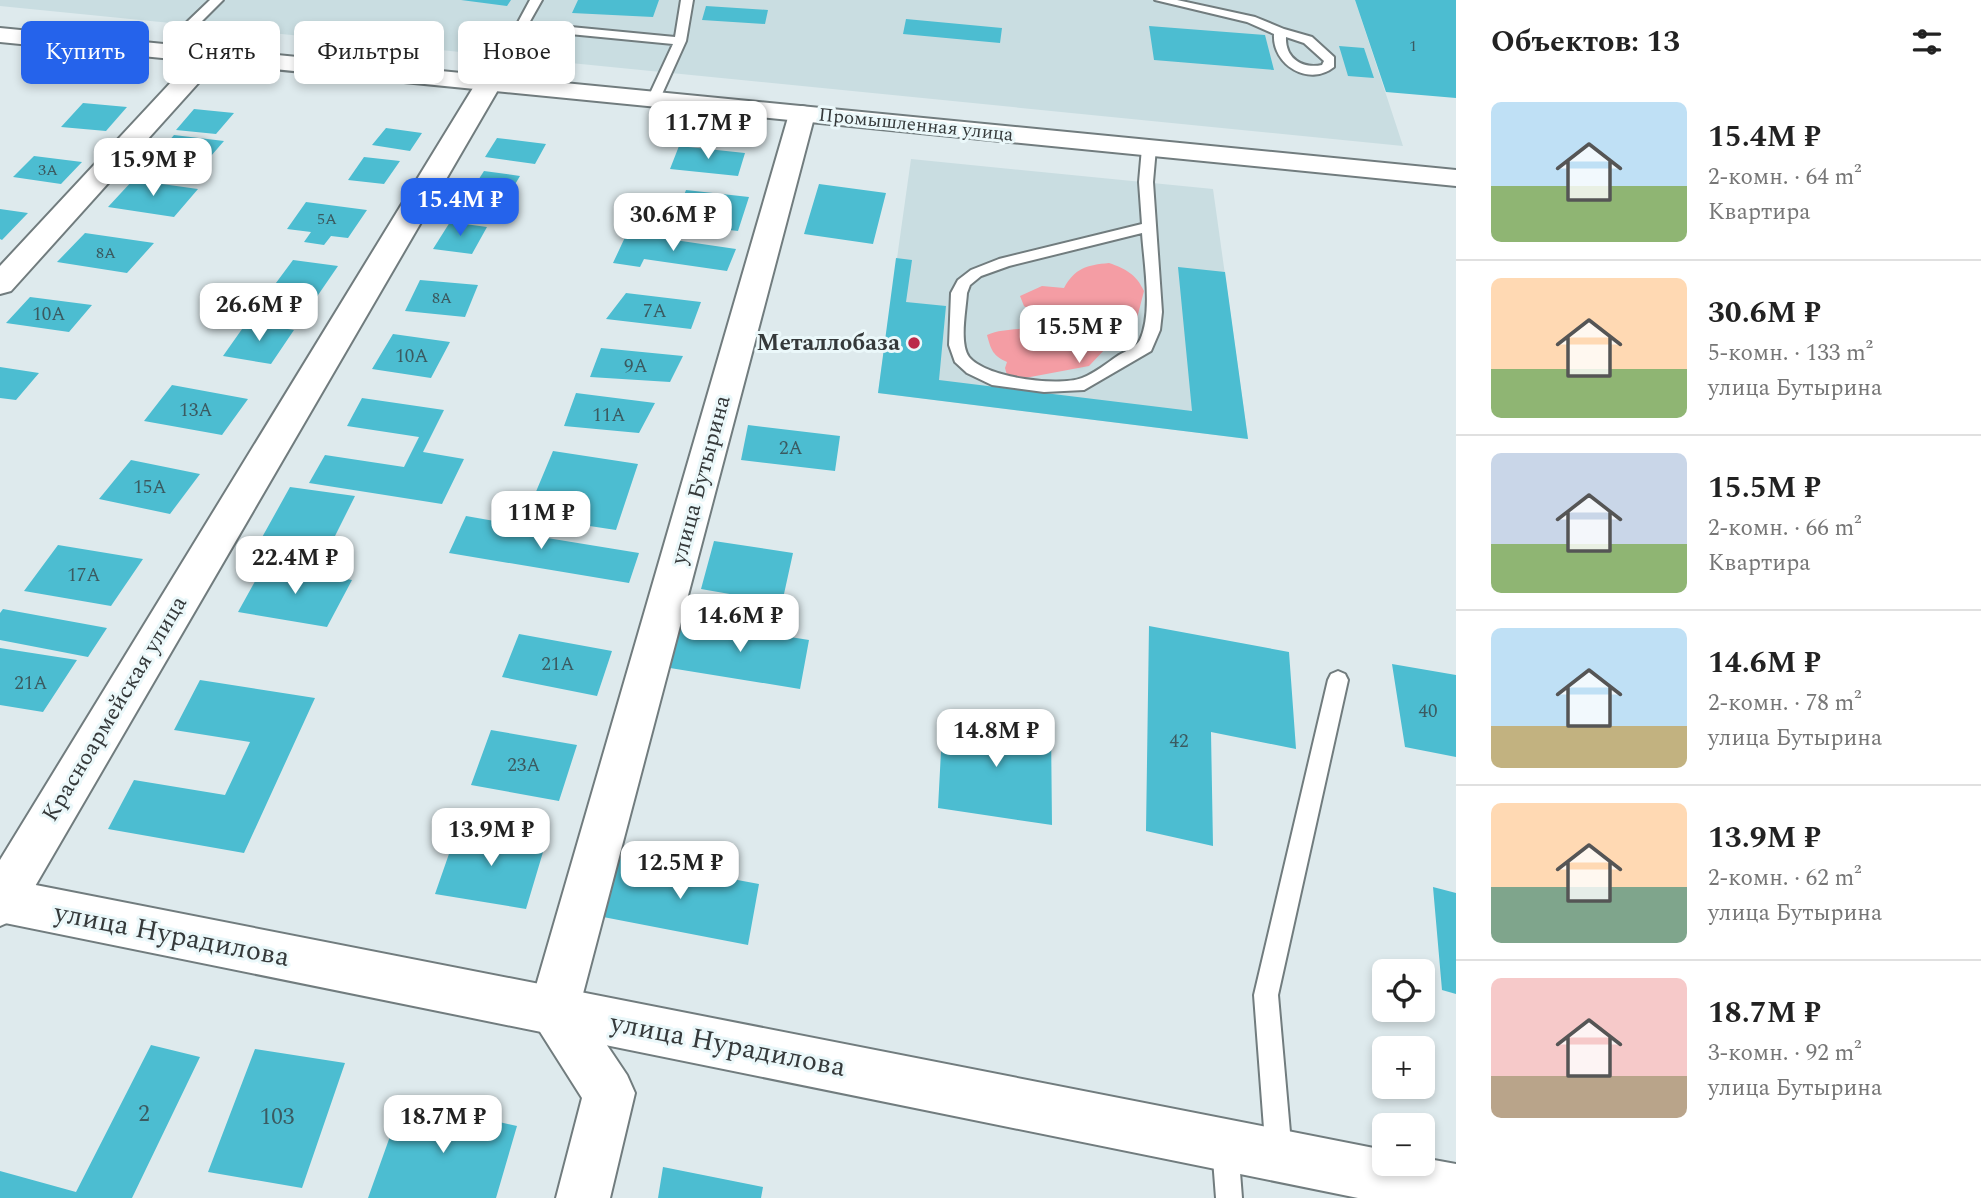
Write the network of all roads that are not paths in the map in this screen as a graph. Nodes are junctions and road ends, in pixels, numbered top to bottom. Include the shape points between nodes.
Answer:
1 (217, 0) edge
2 (536, 0) edge
3 (688, 0) edge
4 (1161, 0) edge
5 (1220, 0) edge
6 (1233, 13) junction
7 (195, 21) edge
8 (1280, 32) dead end
9 (0, 35) edge
10 (680, 41) junction
11 (163, 51) edge
12 (280, 62) edge
13 (458, 80) edge
14 (183, 84) edge
15 (488, 84) edge
16 (499, 84) edge
17 (653, 100) junction
18 (802, 114) junction
19 (1149, 148) junction
20 (1456, 178) edge
21 (1149, 227) junction
22 (0, 284) edge
23 (1338, 680) dead end
24 (0, 901) edge
25 (554, 1010) junction
26 (1225, 1145) junction
27 (1279, 1156) junction
28 (1456, 1191) edge
29 (583, 1198) edge
30 (1229, 1198) edge

1 - 7 lane
2 - 10 lane via 522,26
3 - 10 lane
4 - 6 lane
5 - 6 lane
6 - 8 lane
9 - 11 street, Промышленная улица
10 - 17 lane
12 - 13 street, Промышленная улица
14 - 22 street
15 - 24 street, Красноармейская улица
16 - 17 street, Промышленная улица
17 - 18 street, Промышленная улица
18 - 19 street, Промышленная улица
18 - 25 street, улица Бутырина
19 - 20 street, Промышленная улица
19 - 21 lane
21 - 21 lane via 1154,312 1145,347 1084,384 998,381 961,358 957,345 959,293 976,273
23 - 27 lane via 1266,995
24 - 25 street, улица Нурадилова
25 - 26 street, улица Нурадилова
25 - 29 street via 609,1093
26 - 27 street, улица Нурадилова
26 - 30 lane
27 - 28 street, улица Нурадилова

